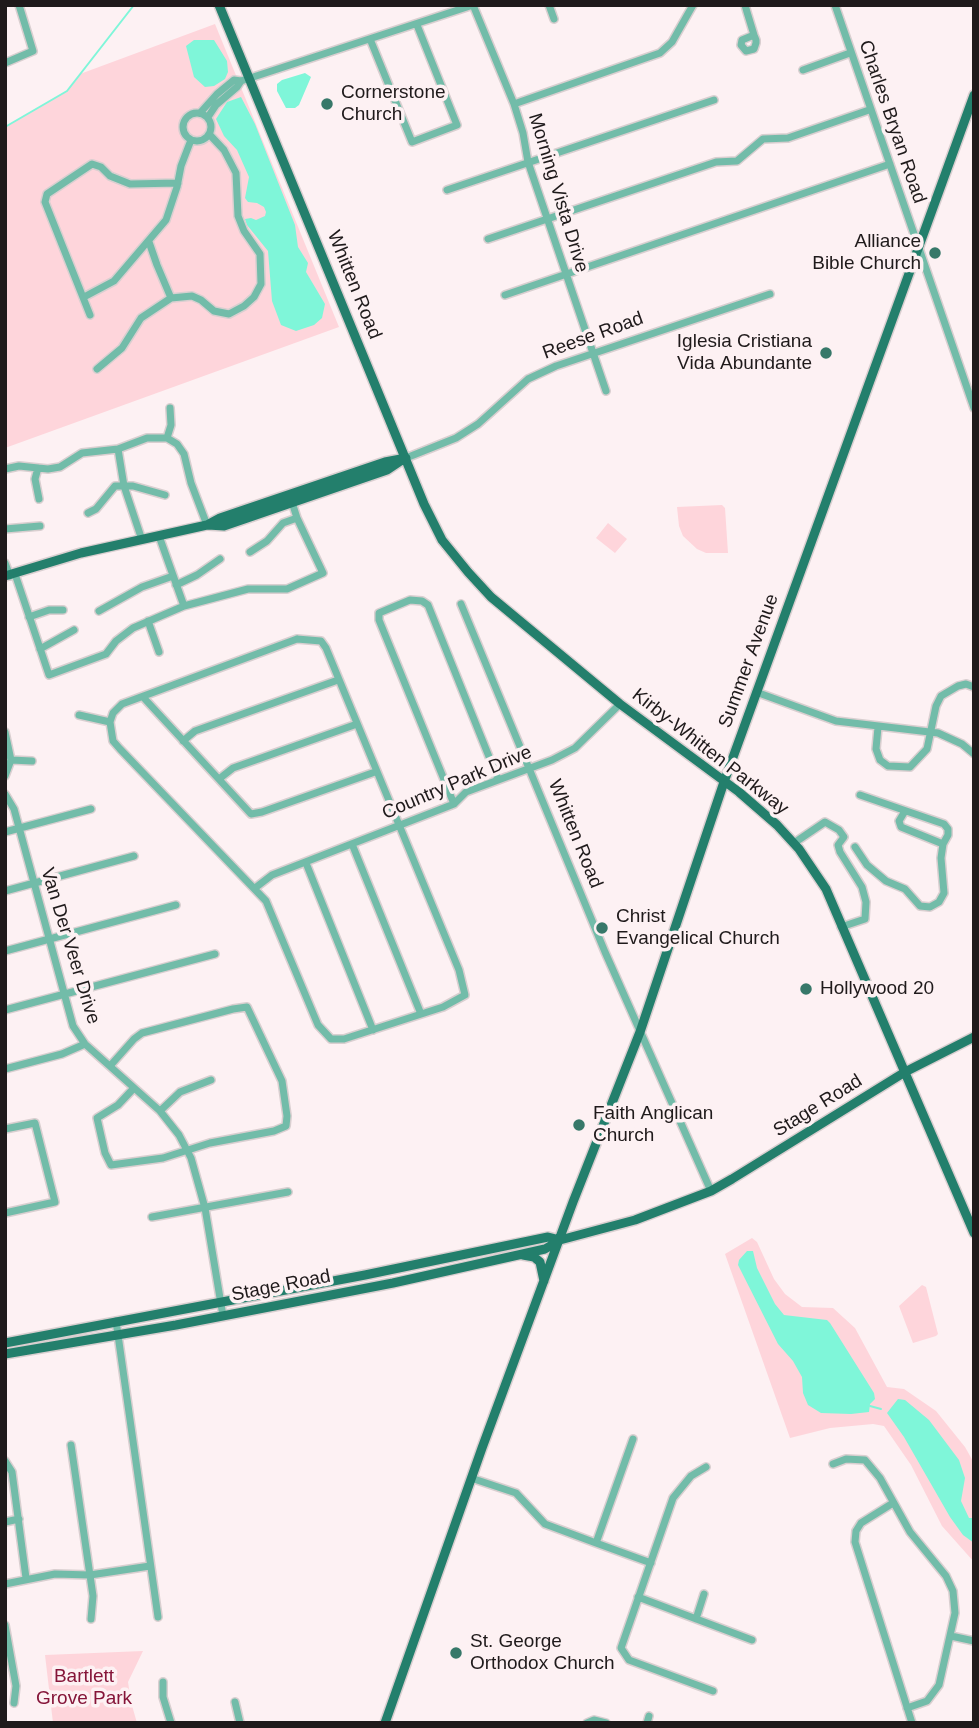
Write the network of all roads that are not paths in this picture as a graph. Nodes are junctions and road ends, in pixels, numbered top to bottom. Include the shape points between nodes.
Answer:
1 (19, 5) edge
2 (219, 5) edge
3 (473, 5) edge
4 (549, 5) edge
5 (693, 5) edge
6 (745, 5) edge
7 (835, 5) edge
8 (554, 19) dead end
9 (417, 24) junction
10 (754, 35) dead end
11 (370, 39) junction
12 (850, 53) junction
13 (5, 63) edge
14 (803, 70) dead end
15 (246, 79) junction
16 (974, 95) edge
17 (714, 100) dead end
18 (514, 104) junction
19 (869, 110) junction
20 (204, 115) junction
21 (209, 134) junction
22 (191, 140) junction
23 (528, 162) junction
24 (890, 164) junction
25 (178, 183) junction
26 (447, 190) dead end
27 (547, 219) junction
28 (488, 239) dead end
29 (149, 242) junction
30 (918, 250) junction
31 (566, 275) junction
32 (770, 294) dead end
33 (505, 295) dead end
34 (84, 298) junction
35 (171, 298) junction
36 (90, 314) dead end
37 (592, 352) junction
38 (97, 369) dead end
39 (606, 391) dead end
40 (170, 408) dead end
41 (974, 408) edge
42 (167, 438) junction
43 (118, 449) junction
44 (406, 458) junction
45 (38, 468) junction
46 (5, 469) edge
47 (124, 486) junction
48 (165, 495) dead end
49 (38, 499) dead end
50 (291, 499) junction
51 (88, 513) dead end
52 (297, 517) junction
53 (206, 525) junction
54 (40, 526) dead end
55 (5, 529) edge
56 (159, 536) junction
57 (142, 540) junction
58 (250, 552) dead end
59 (220, 559) dead end
60 (5, 563) edge
61 (468, 572) joint
62 (9, 576) edge
63 (173, 576) junction
64 (176, 585) junction
65 (461, 604) dead end
66 (184, 606) junction
67 (63, 610) dead end
68 (99, 611) dead end
69 (29, 617) junction
70 (148, 621) junction
71 (74, 630) dead end
72 (40, 649) junction
73 (159, 652) dead end
74 (338, 680) junction
75 (974, 687) edge
76 (756, 692) junction
77 (143, 697) junction
78 (620, 704) junction
79 (79, 715) dead end
80 (110, 722) junction
81 (357, 724) junction
82 (878, 727) junction
83 (5, 732) edge
84 (931, 732) junction
85 (183, 741) junction
86 (974, 754) edge
87 (11, 760) junction
88 (32, 761) dead end
89 (529, 767) junction
90 (376, 772) junction
91 (5, 776) edge
92 (219, 779) junction
93 (498, 779) junction
94 (724, 782) junction
95 (5, 794) edge
96 (860, 795) dead end
97 (454, 804) junction
98 (90, 809) dead end
99 (905, 811) junction
100 (400, 826) junction
101 (19, 828) junction
102 (5, 832) edge
103 (850, 842) junction
104 (794, 843) junction
105 (352, 844) junction
106 (943, 844) junction
107 (134, 856) dead end
108 (306, 863) junction
109 (34, 883) junction
110 (255, 888) junction
111 (5, 891) edge
112 (176, 905) dead end
113 (841, 927) junction
114 (50, 939) junction
115 (5, 951) edge
116 (215, 954) dead end
117 (64, 995) junction
118 (5, 1010) edge
119 (421, 1014) junction
120 (373, 1030) junction
121 (640, 1032) junction
122 (974, 1037) edge
123 (85, 1044) junction
124 (110, 1066) junction
125 (5, 1069) edge
126 (905, 1072) junction
127 (211, 1080) dead end
128 (134, 1087) junction
129 (160, 1111) junction
130 (5, 1129) edge
131 (187, 1150) junction
132 (711, 1191) junction
133 (288, 1192) dead end
134 (205, 1208) junction
135 (5, 1213) edge
136 (152, 1217) dead end
137 (974, 1233) edge
138 (560, 1240) junction
139 (521, 1254) junction
140 (451, 1258) junction
141 (429, 1275) junction
142 (544, 1281) junction
143 (221, 1301) junction
144 (223, 1316) junction
145 (116, 1321) junction
146 (118, 1336) junction
147 (5, 1343) edge
148 (5, 1354) edge
149 (633, 1439) dead end
150 (71, 1445) dead end
151 (5, 1461) edge
152 (833, 1464) dead end
153 (706, 1466) dead end
154 (471, 1478) junction
155 (893, 1503) junction
156 (19, 1519) junction
157 (5, 1522) edge
158 (596, 1543) junction
159 (651, 1563) junction
160 (150, 1566) junction
161 (90, 1575) junction
162 (26, 1578) junction
163 (5, 1584) edge
164 (704, 1594) dead end
165 (638, 1597) junction
166 (158, 1617) dead end
167 (91, 1619) dead end
168 (696, 1619) junction
169 (5, 1625) edge
170 (951, 1636) junction
171 (752, 1640) dead end
172 (974, 1641) edge
173 (163, 1682) dead end
174 (713, 1691) dead end
175 (235, 1702) dead end
176 (14, 1703) dead end
177 (907, 1708) junction
178 (588, 1722) edge
179 (171, 1723) edge
180 (240, 1723) edge
181 (385, 1723) edge
182 (606, 1723) edge
183 (912, 1723) edge

1 - 13 street via 33,51
2 - 15 main road, Whitten Road
3 - 9 street
3 - 18 street, Morning Vista Drive
4 - 8 street
5 - 18 street via 672,42 660,53
6 - 10 street
7 - 12 street, Charles Bryan Road
9 - 11 street
9 - 11 street via 457,125 412,142
11 - 15 street
12 - 14 street
12 - 19 street, Charles Bryan Road
15 - 20 street
15 - 44 main road, Whitten Road
16 - 30 main road, Summer Avenue
17 - 23 street
18 - 23 street, Morning Vista Drive
19 - 24 street, Charles Bryan Road
19 - 27 street via 788,138 763,139 737,161 716,162
20 - 21 street via 211,125
20 - 22 street via 192,113 183,123
21 - 22 street
21 - 35 street via 236,173 238,216 260,254 261,284 254,297 229,314 214,312 192,296
22 - 25 street
23 - 26 street
23 - 27 street, Morning Vista Drive
24 - 30 street, Charles Bryan Road
24 - 31 street
25 - 29 street via 166,220
25 - 34 street via 130,184 92,164 47,194 45,202
27 - 28 street
27 - 31 street, Morning Vista Drive
29 - 34 street via 114,281
29 - 35 street
30 - 41 street, Charles Bryan Road
30 - 76 main road, Summer Avenue
31 - 33 street
31 - 37 street, Morning Vista Drive
32 - 37 street, Reese Road
34 - 36 street
35 - 38 street via 141,318 122,348
37 - 39 street, Morning Vista Drive
37 - 44 street, Reese Road via 528,379 456,438
40 - 42 street
42 - 43 street via 147,438
42 - 53 street via 184,454
43 - 45 street via 82,453 60,467
43 - 47 street
44 - 50 main road, Reese Road
44 - 61 main road, Whitten Road via 443,540
45 - 46 street
45 - 49 street
47 - 48 street
47 - 51 street via 115,486
47 - 57 street
50 - 52 street
50 - 53 main road, Reese Road
52 - 58 street via 283,523
52 - 66 street via 323,573 286,589 248,589
53 - 56 main road, Reese Road
54 - 55 street
56 - 57 main road, Reese Road
56 - 63 street
57 - 62 main road, Reese Road via 80,553
59 - 64 street
60 - 62 street
61 - 78 main road, Kirby-Whitten Parkway via 491,597
62 - 69 street
63 - 64 street
63 - 68 street
64 - 66 street
65 - 89 street, Whitten Road
66 - 70 street
67 - 69 street
69 - 72 street
70 - 72 street via 116,641 106,654 49,675
70 - 73 street
71 - 72 street
74 - 77 street via 321,641 297,639
74 - 81 street
74 - 85 street via 195,731
75 - 84 street via 966,684 941,696
76 - 82 street via 836,721
76 - 94 main road, Summer Avenue
77 - 80 street via 122,704
77 - 85 street
78 - 89 street, Country Park Drive via 575,748
78 - 94 main road, Kirby-Whitten Parkway
79 - 80 street
80 - 110 street via 113,741
81 - 90 street
81 - 92 street via 233,768
82 - 84 street
82 - 84 street via 880,759 888,766 904,768 916,763 927,749
83 - 87 street
84 - 86 street via 955,740
85 - 92 street
87 - 88 street
87 - 91 street
89 - 93 street, Country Park Drive
89 - 121 street, Whitten Road
90 - 92 street via 251,814
90 - 100 street
93 - 97 street, Country Park Drive via 466,792
93 - 97 street via 428,606 410,600 379,613
94 - 104 main road, Kirby-Whitten Parkway
94 - 121 main road, Summer Avenue
95 - 101 street, Van Der Veer Drive
96 - 99 street
97 - 100 street, Country Park Drive
98 - 101 street
99 - 106 street via 901,827
99 - 106 street via 944,824 948,835
100 - 105 street, Country Park Drive
100 - 119 street via 465,995
101 - 102 street
101 - 109 street, Van Der Veer Drive
103 - 104 street via 825,822
103 - 106 street via 867,865 886,881 905,888 920,906 939,902 944,893
103 - 113 street via 838,845 862,887 865,919
104 - 113 main road, Kirby-Whitten Parkway via 826,889
105 - 108 street, Country Park Drive
105 - 119 street
107 - 109 street
108 - 110 street, Country Park Drive via 272,875
108 - 120 street
109 - 111 street
109 - 114 street, Van Der Veer Drive
110 - 120 street via 266,901 318,1025 331,1039
112 - 114 street
113 - 126 main road, Kirby-Whitten Parkway
114 - 115 street
114 - 117 street, Van Der Veer Drive
116 - 117 street
117 - 118 street
117 - 123 street, Van Der Veer Drive via 73,1026
119 - 120 street
121 - 132 street, Whitten Road
121 - 138 main road, Summer Avenue
122 - 126 main road, Stage Road
123 - 124 street, Van Der Veer Drive
123 - 125 street
124 - 128 street, Van Der Veer Drive
124 - 131 street via 142,1033 247,1007 282,1081 286,1126
126 - 132 main road, Stage Road
126 - 137 main road, Kirby-Whitten Parkway
127 - 129 street via 180,1092
128 - 129 street, Van Der Veer Drive
128 - 131 street via 118,1105 97,1118 111,1165
129 - 131 street, Van Der Veer Drive
130 - 135 street via 35,1123 55,1202
131 - 134 street, Van Der Veer Drive
132 - 138 main road, Stage Road via 636,1220
133 - 134 street
134 - 136 street
134 - 143 street, Van Der Veer Drive
138 - 139 main road, Stage Road
138 - 140 main road, Stage Road via 548,1237
138 - 142 main road, Summer Avenue
139 - 141 main road, Stage Road
139 - 142 main road via 540,1262
140 - 141 main road via 452,1265
140 - 143 main road, Stage Road
141 - 144 main road, Stage Road
142 - 154 main road, Summer Avenue
143 - 144 street, Van Der Veer Drive
143 - 145 main road, Stage Road
144 - 146 main road, Stage Road
145 - 146 street
145 - 147 main road, Stage Road
146 - 148 main road, Stage Road
146 - 160 street
149 - 158 street
150 - 161 street
151 - 156 street via 12,1472
152 - 155 street via 846,1458 865,1460
153 - 159 street via 673,1498
154 - 158 street via 516,1493 545,1524
154 - 181 main road, Summer Avenue
155 - 170 street via 951,1586 956,1607
155 - 177 street via 854,1530
156 - 157 street
156 - 162 street
158 - 159 street
159 - 165 street
160 - 161 street
160 - 166 street
161 - 162 street
161 - 167 street
162 - 163 street
164 - 168 street
165 - 168 street
165 - 174 street via 621,1642 625,1657
168 - 171 street
169 - 176 street via 16,1686
170 - 172 street
170 - 177 street via 937,1689 927,1701
173 - 179 street
175 - 180 street
177 - 183 street
178 - 182 street

